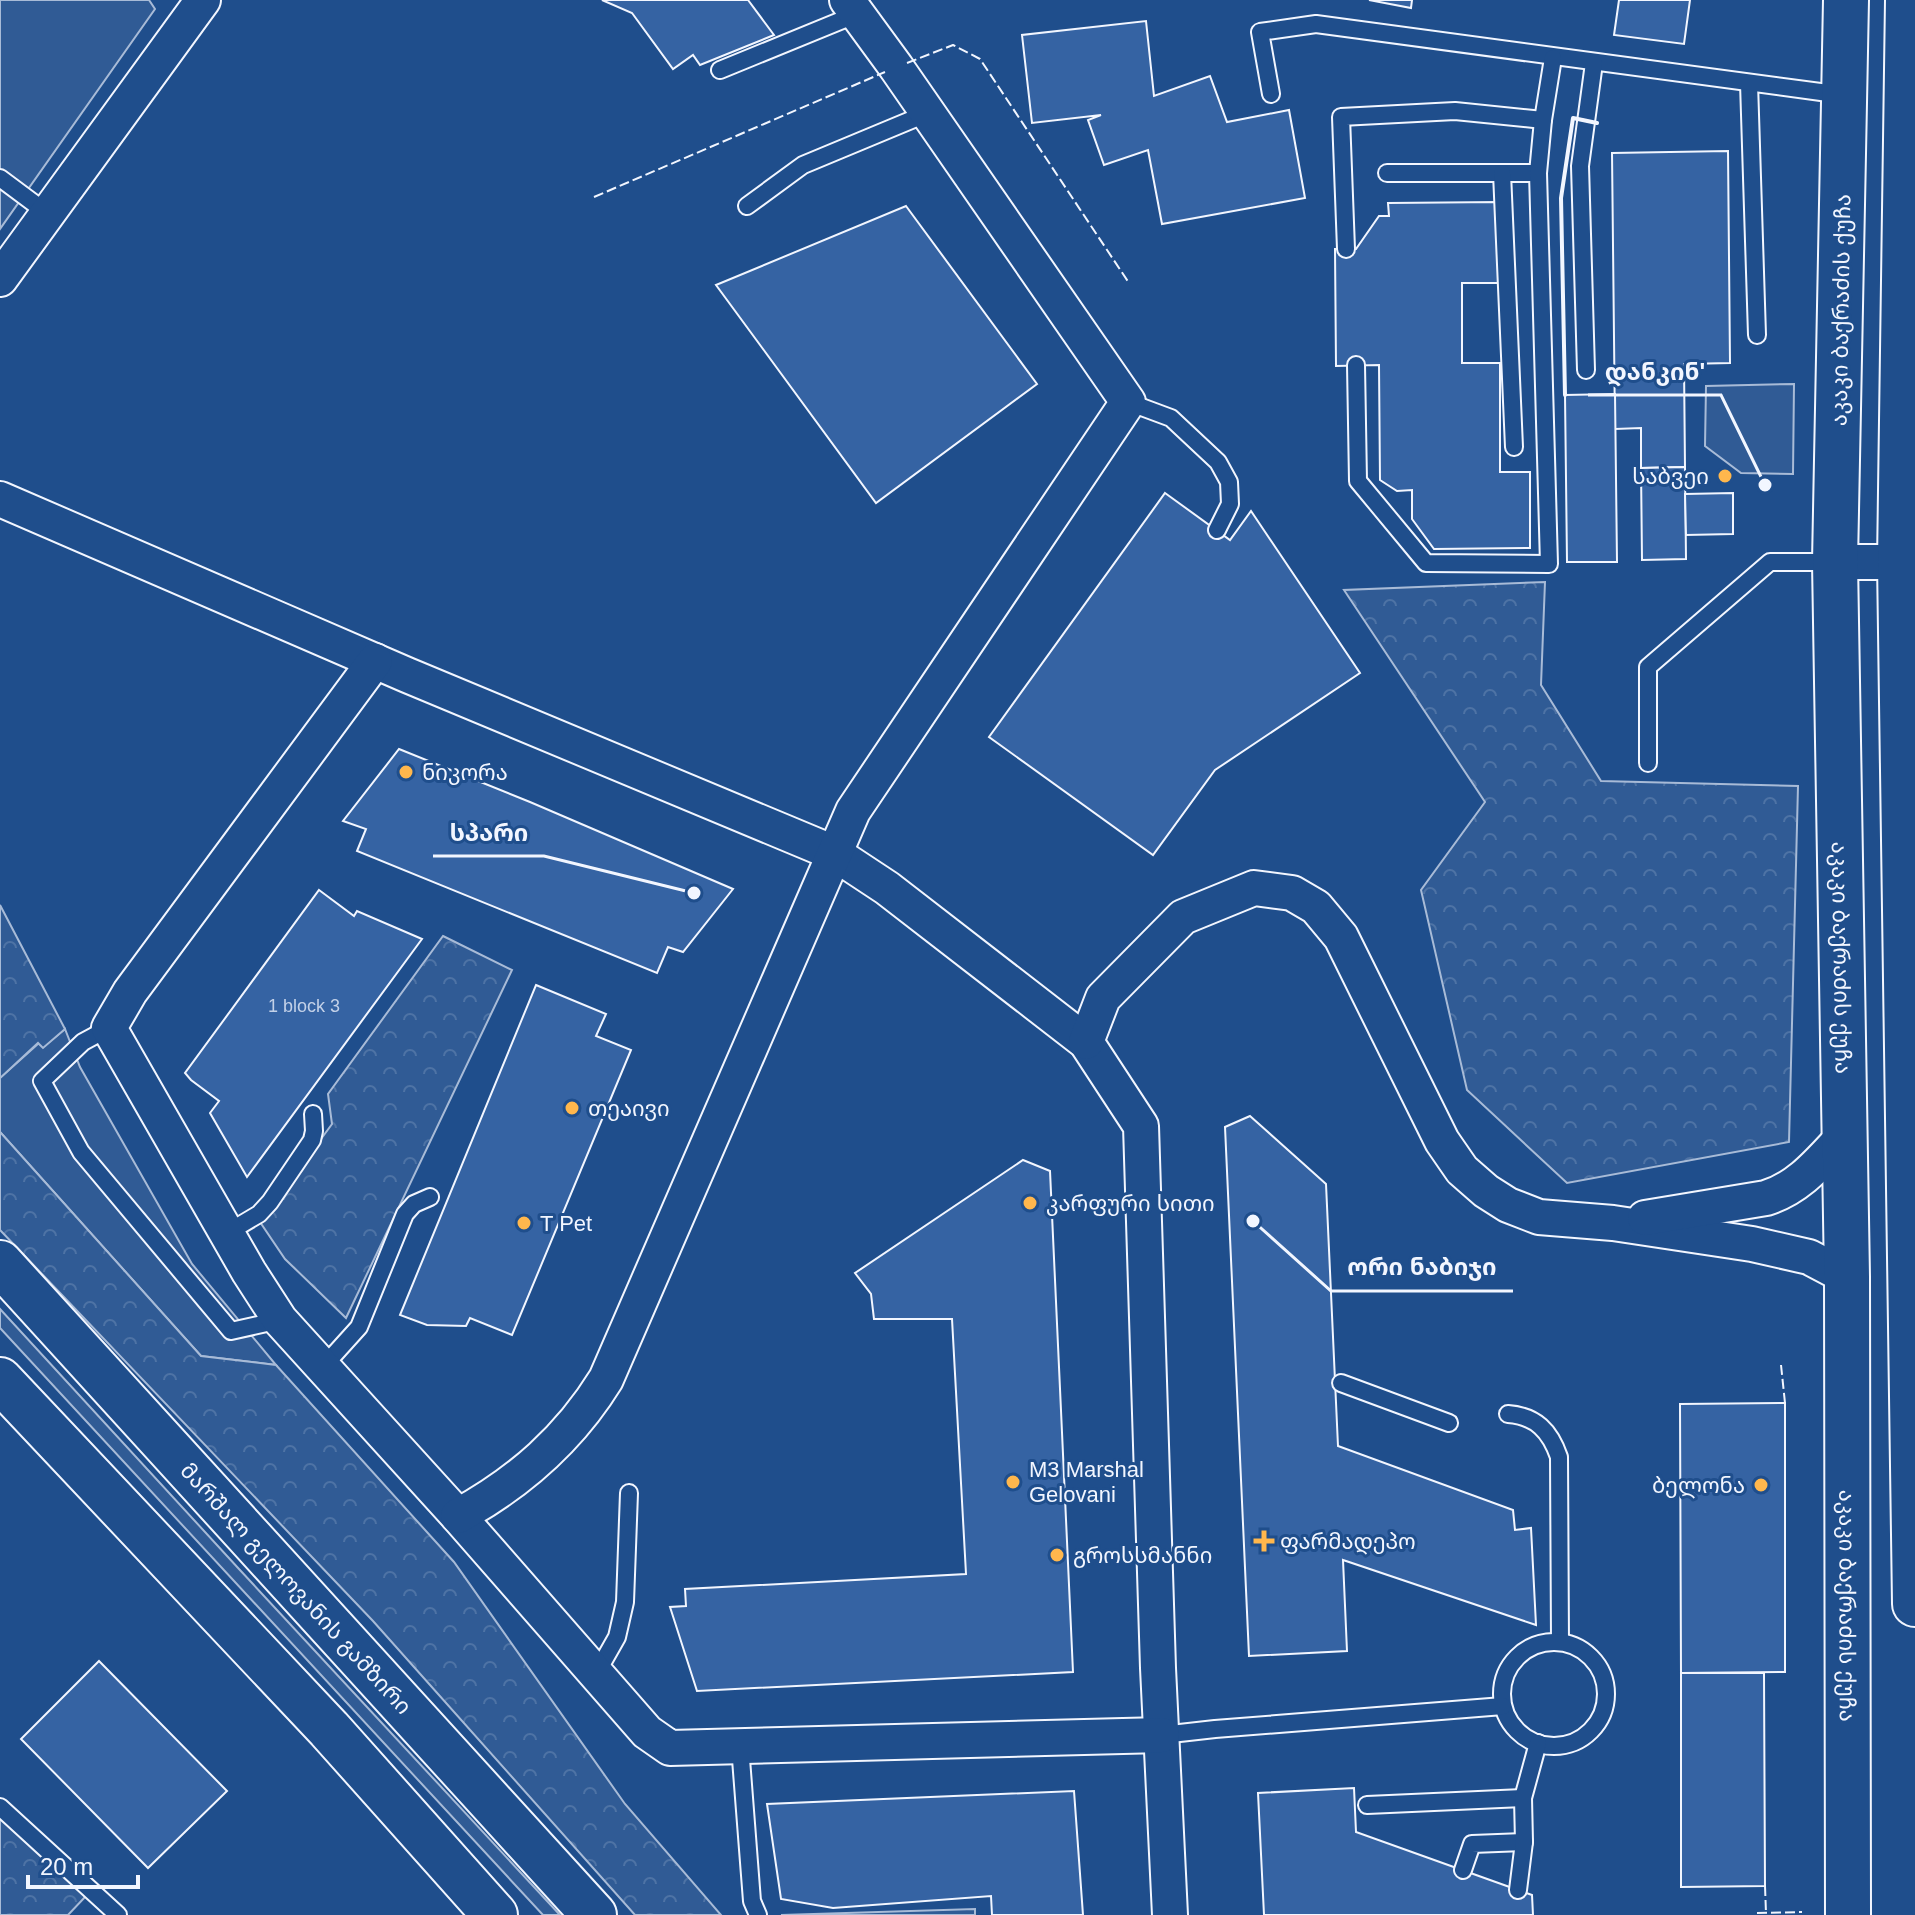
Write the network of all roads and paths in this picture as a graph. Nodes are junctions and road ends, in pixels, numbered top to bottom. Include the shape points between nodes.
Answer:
1 (203, 0) edge
2 (1846, 0) edge
3 (1908, 0) edge
4 (852, 7) edge
5 (1553, 58) junction
6 (1594, 63) junction
7 (720, 70) dead end
8 (1749, 83) junction
9 (1271, 94) dead end
10 (1845, 95) junction
11 (928, 113) junction
12 (1543, 120) junction
13 (1387, 173) dead end
14 (1502, 173) junction
15 (1538, 173) junction
16 (0, 178) edge
17 (747, 206) dead end
18 (47, 213) junction
19 (1346, 249) dead end
20 (0, 279) edge
21 (1757, 335) dead end
22 (1356, 365) dead end
23 (1586, 370) dead end
24 (1128, 402) junction
25 (1514, 447) dead end
26 (0, 499) edge
27 (1217, 530) dead end
28 (1835, 562) junction
29 (1900, 562) junction
30 (375, 661) junction
31 (1648, 763) dead end
32 (834, 853) junction
33 (109, 1028) junction
34 (1086, 1042) junction
35 (313, 1114) dead end
36 (1846, 1134) junction
37 (430, 1197) dead end
38 (1613, 1223) junction
39 (227, 1233) junction
40 (0, 1263) edge
41 (1847, 1277) junction
42 (280, 1320) junction
43 (322, 1368) junction
44 (0, 1380) edge
45 (1341, 1383) dead end
46 (1508, 1414) dead end
47 (1449, 1423) dead end
48 (629, 1493) dead end
49 (458, 1516) junction
50 (1915, 1604) edge
51 (1560, 1642) junction
52 (595, 1676) junction
53 (1503, 1706) junction
54 (1162, 1735) junction
55 (1538, 1743) junction
56 (740, 1746) junction
57 (1523, 1798) junction
58 (1367, 1805) dead end
59 (0, 1807) edge
60 (1524, 1842) junction
61 (1463, 1870) dead end
62 (1518, 1890) dead end
63 (118, 1915) edge
64 (495, 1915) edge
65 (594, 1915) edge
66 (758, 1915) edge
67 (1170, 1915) edge
68 (1848, 1915) edge

1 - 18 street
2 - 10 main road, აკაკი ბაქრაძის ქუჩა
3 - 29 main road
4 - 7 lane
4 - 11 street
5 - 6 lane
5 - 9 lane via 1316,24 1260,32
5 - 12 lane
6 - 8 lane
6 - 23 lane via 1580,166
8 - 10 lane
8 - 21 lane
10 - 28 main road, აკაკი ბაქრაძის ქუჩა
11 - 17 lane via 803,165
11 - 24 street
12 - 15 lane
12 - 19 lane via 1455,111 1341,117
13 - 14 lane
14 - 15 lane
14 - 25 lane
15 - 22 lane via 1549,564 1426,563 1358,481
16 - 18 lane
18 - 20 street
24 - 27 lane via 1171,418 1218,462 1229,482 1230,504
24 - 32 street via 853,811
26 - 30 street
28 - 29 street
28 - 31 lane via 1770,562 1648,667
28 - 36 main road, აკაკი ბაქრაძის ქუჩა
29 - 50 main road
30 - 32 street
30 - 33 street via 130,992
32 - 34 street
32 - 49 street via 606,1379 563,1438 492,1497
33 - 39 street
33 - 42 lane via 83,1042 42,1081 81,1152 231,1331
34 - 38 street via 1103,998 1183,917 1254,888 1292,893 1316,907 1341,937 1442,1141 1462,1170 1508,1205 1539,1217
34 - 54 street via 1141,1126
35 - 39 lane via 312,1140 270,1202
36 - 38 street via 1805,1178 1784,1192
36 - 41 main road, აკაკი ბაქრაძის ქუჩა
37 - 43 lane via 405,1214 359,1327
38 - 41 street via 1809,1257
39 - 42 street
40 - 65 main road, მარშალ გელოვანის გამზირი
41 - 68 main road, აკაკი ბაქრაძის ქუჩა
42 - 43 street
43 - 49 street
44 - 64 main road via 329,1729
45 - 47 lane
46 - 51 lane via 1541,1426 1551,1435 1559,1457
48 - 52 lane via 625,1602 617,1637
49 - 52 street
51 - 53 lane via 1528,1648 1514,1659 1502,1690
51 - 55 lane via 1594,1661 1606,1698 1588,1733 1564,1744
52 - 56 street via 647,1732 670,1748
53 - 54 lane
53 - 55 lane via 1516,1730
54 - 56 street
54 - 67 street
55 - 57 lane
56 - 66 lane via 752,1901
57 - 58 lane
57 - 60 lane
59 - 63 lane
60 - 61 lane via 1472,1844
60 - 62 lane

